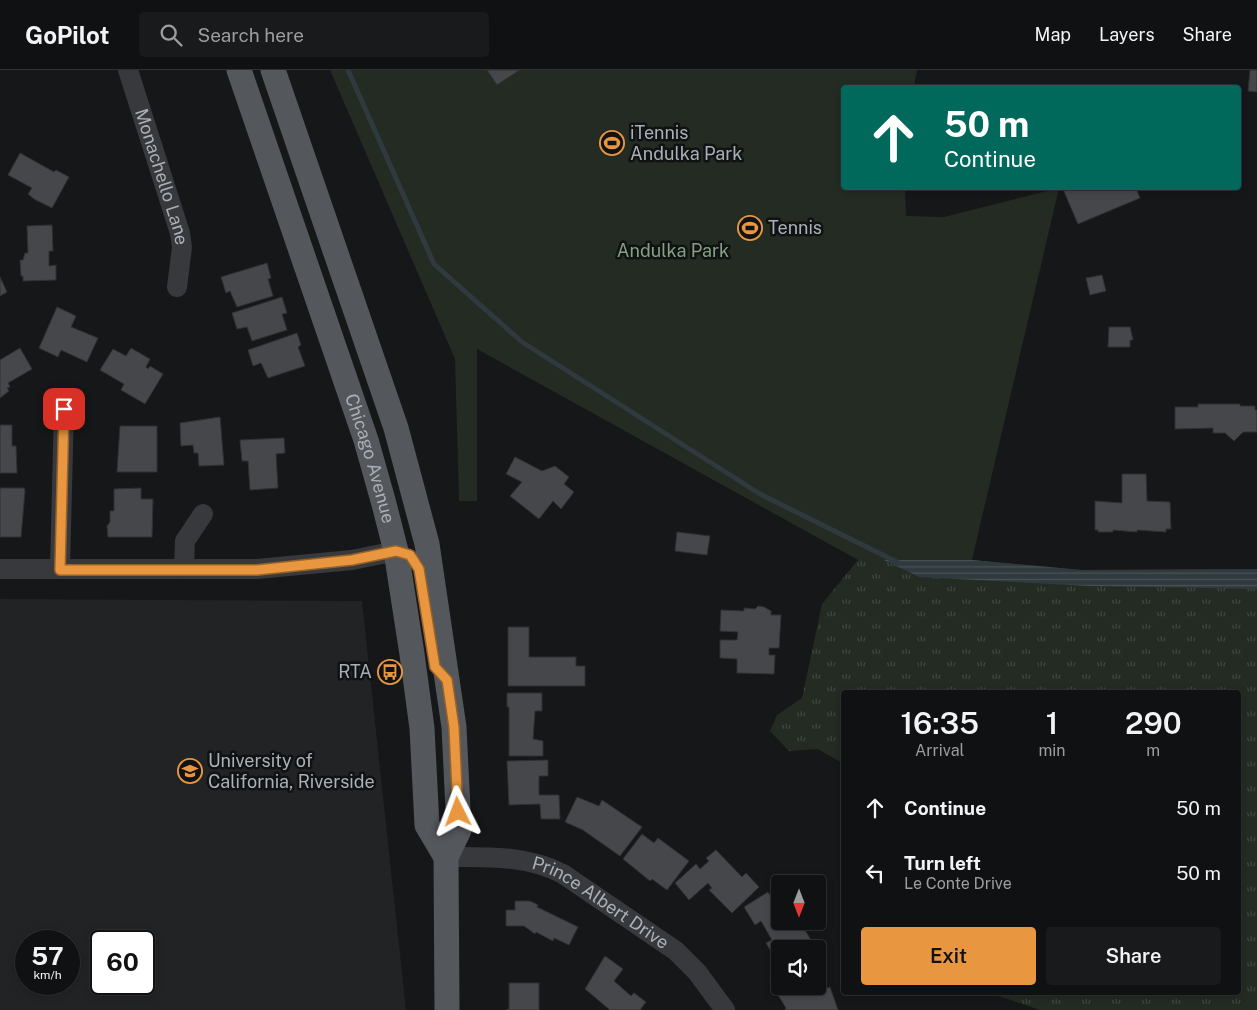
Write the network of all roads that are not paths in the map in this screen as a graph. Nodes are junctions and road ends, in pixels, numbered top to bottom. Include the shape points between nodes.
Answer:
1 (128, 70) edge
2 (240, 70) edge
3 (273, 70) edge
4 (178, 287) dead end
5 (64, 409) dead end
6 (415, 495) junction
7 (203, 514) dead end
8 (396, 551) junction
9 (0, 569) edge
10 (184, 569) junction
11 (60, 570) junction
12 (447, 680) junction
13 (446, 857) junction
14 (447, 1010) edge
15 (725, 1010) edge

1 - 4 street, Monachello Lane via 180,234
2 - 8 main road, Chicago Avenue via 366,440
3 - 6 main road, Chicago Avenue via 396,428
5 - 11 street
6 - 8 main road
6 - 12 main road, Chicago Avenue via 436,594
7 - 10 street via 185,541
8 - 10 street via 305,566 257,570
8 - 12 main road via 410,555 419,569 435,667
8 - 13 main road, Chicago Avenue via 422,728 427,825
9 - 11 street
10 - 11 street
12 - 13 main road, Chicago Avenue via 454,727 459,830
13 - 14 main road, Chicago Avenue
13 - 15 street, Prince Albert Drive via 519,860 547,866 563,874 676,951 697,972

